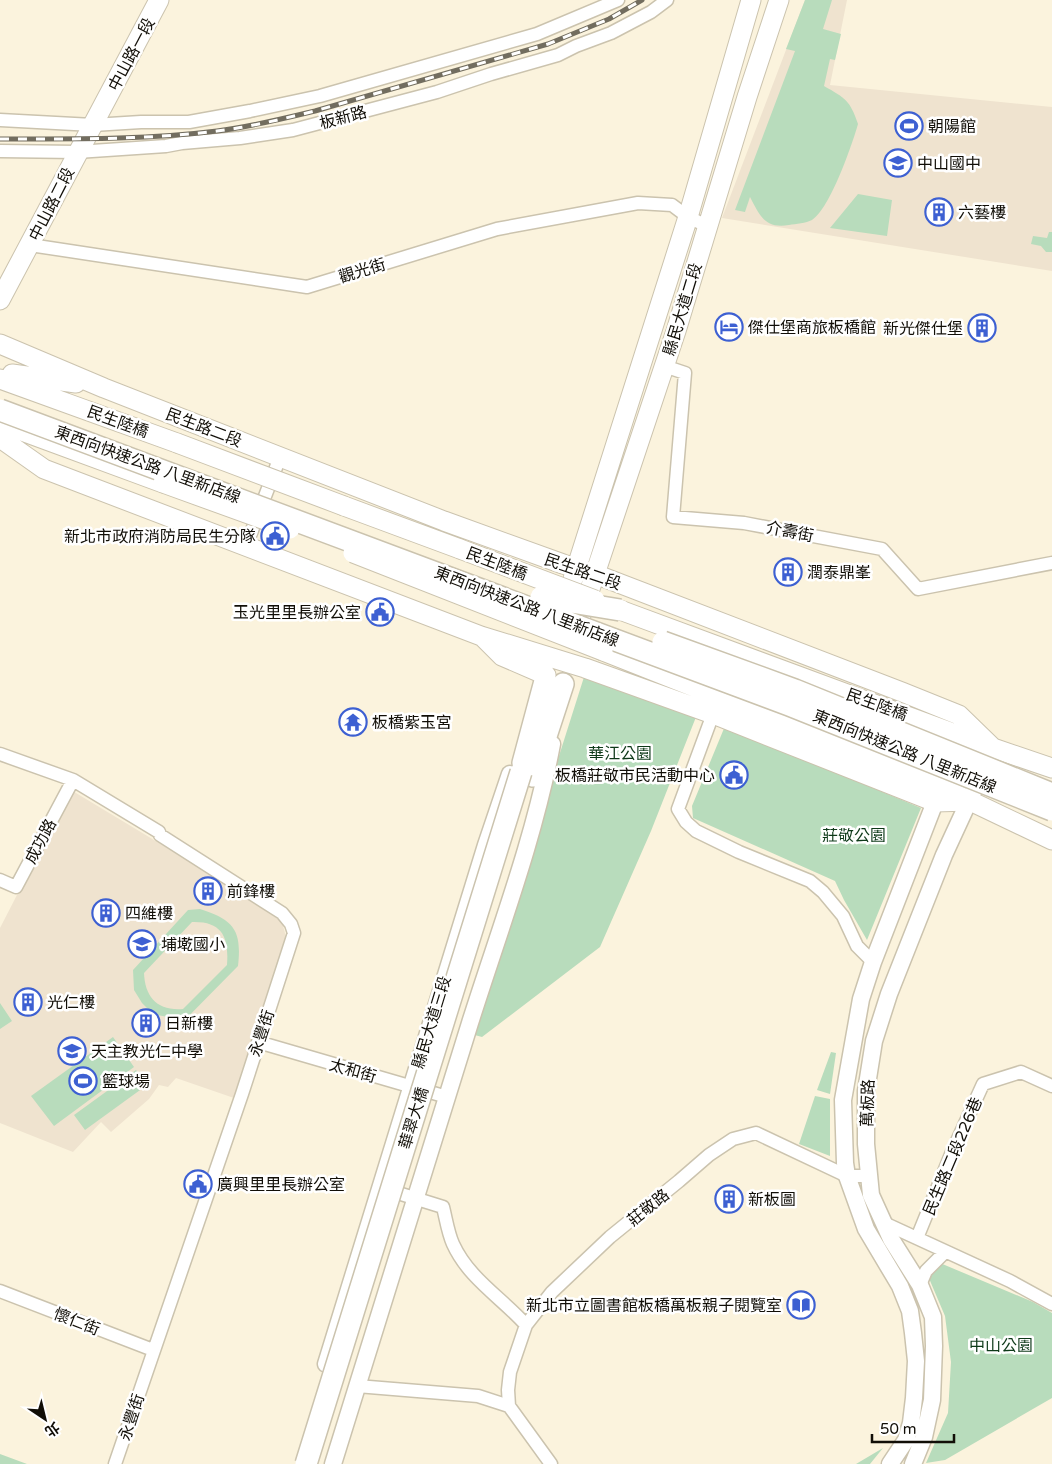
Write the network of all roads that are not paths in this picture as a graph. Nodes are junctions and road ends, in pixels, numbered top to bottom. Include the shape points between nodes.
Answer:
1 (159, 0) edge
2 (618, 0) edge
3 (667, 0) edge
4 (751, 0) edge
5 (780, 0) edge
6 (102, 108) joint
7 (0, 120) edge
8 (93, 125) junction
9 (0, 150) edge
10 (77, 152) junction
11 (688, 217) junction
12 (708, 226) junction
13 (30, 245) junction
14 (0, 300) edge
15 (0, 344) edge
16 (664, 366) junction
17 (0, 372) edge
18 (0, 379) edge
19 (104, 388) junction
20 (0, 394) edge
21 (0, 410) edge
22 (0, 423) edge
23 (0, 438) edge
24 (0, 450) edge
25 (280, 457) junction
26 (44, 470) junction
27 (246, 546) junction
28 (1052, 564) edge
29 (576, 568) junction
30 (595, 574) junction
31 (535, 602) junction
32 (620, 610) junction
33 (572, 615) junction
34 (481, 636) junction
35 (603, 651) junction
36 (548, 656) junction
37 (569, 662) junction
38 (551, 680) junction
39 (713, 714) junction
40 (993, 748) junction
41 (0, 754) edge
42 (1049, 767) edge
43 (527, 774) junction
44 (73, 780) junction
45 (938, 794) junction
46 (1052, 794) edge
47 (970, 800) junction
48 (1052, 810) edge
49 (1047, 838) edge
50 (0, 880) edge
51 (873, 962) junction
52 (258, 1042) junction
53 (411, 1086) junction
54 (1052, 1086) edge
55 (447, 1097) junction
56 (847, 1176) junction
57 (869, 1176) junction
58 (380, 1188) junction
59 (416, 1197) junction
60 (884, 1224) junction
61 (917, 1238) junction
62 (945, 1252) junction
63 (920, 1285) junction
64 (0, 1291) edge
65 (1052, 1304) edge
66 (526, 1325) junction
67 (153, 1350) junction
68 (357, 1386) junction
69 (509, 1406) junction
70 (115, 1464) edge
71 (296, 1464) edge
72 (306, 1464) edge
73 (321, 1464) edge
74 (333, 1464) edge
75 (551, 1464) edge
76 (890, 1464) edge
77 (913, 1464) edge

1 - 6 main road, 中山路一段
2 - 8 street, 板新路 via 537,34 320,96 189,122
3 - 10 street, 板新路 via 611,33 558,55 437,92 304,127 240,138
4 - 11 main road, 縣民大道二段
5 - 12 main road, 縣民大道二段
6 - 8 main road, 中山路二段
7 - 8 street, 板新路
8 - 10 main road, 中山路二段
9 - 10 street, 板新路
10 - 13 main road, 中山路二段
11 - 12 street, 觀光街
11 - 13 street, 觀光街 via 672,205 638,203 578,214 497,229 307,287
11 - 29 main road, 縣民大道二段
12 - 16 main road, 縣民大道二段
13 - 14 main road, 中山路二段
15 - 19 main road, 民生路二段
16 - 28 street, 介壽街 via 685,373 673,517 744,523 882,549 918,589
16 - 30 main road, 縣民大道二段
17 - 19 main road, 民生路二段
18 - 32 main road, 民生陸橋, bridge
19 - 25 main road, 民生路二段
20 - 31 highway, 東西向快速公路 八里新店線
21 - 31 highway, 東西向快速公路 八里新店線, bridge
22 - 35 main road, bridge via 330,544
23 - 26 main road
24 - 26 main road
25 - 27 street
25 - 29 main road, 民生路二段
26 - 27 main road
27 - 34 main road
29 - 30 main road, 民生路二段
29 - 33 main road, 縣民大道二段
30 - 33 main road, 縣民大道二段
30 - 40 main road, 民生路二段 via 959,716
31 - 32 highway, bridge
31 - 35 highway, bridge
31 - 46 highway, 東西向快速公路 八里新店線, bridge via 795,690
31 - 48 highway, 東西向快速公路 八里新店線, bridge
32 - 40 main road, 民生陸橋
33 - 36 main road, 縣民大道三段
33 - 37 main road, 縣民大道三段
34 - 36 main road
34 - 38 main road via 502,656
35 - 45 main road via 767,714
36 - 37 main road
36 - 38 main road, 縣民大道三段
37 - 38 main road, 縣民大道三段
37 - 39 main road
38 - 43 highway
38 - 53 street, 縣民大道三段 via 511,771
38 - 55 street, 縣民大道三段 via 545,781
39 - 45 main road
39 - 51 street via 678,809 686,822 696,831 810,881 842,916 857,946
40 - 42 main road, 民生路二段
40 - 47 street, 萬板路
41 - 44 street, 永豐街
42 - 49 main road via 1030,765 1012,771 1006,781 1014,800
43 - 72 highway, 華翠大橋, bridge
43 - 73 highway, 華翠大橋
44 - 50 street, 成功路 via 16,887
44 - 52 street, 永豐街 via 282,913 291,924 294,933
45 - 47 main road
45 - 51 street, 萬板路
47 - 49 main road
47 - 57 street, 萬板路 via 944,855 892,986 874,1041 866,1091
51 - 56 street, 萬板路 via 861,999 843,1100
52 - 53 street, 太和街
52 - 67 street, 永豐街
53 - 55 street, 太和街
53 - 58 street, 縣民大道三段
54 - 61 street, 民生路二段226巷 via 1021,1072 983,1084
55 - 59 street, 縣民大道三段
56 - 57 street, 莊敬路
56 - 66 street, 莊敬路 via 756,1133 733,1140 709,1155 610,1238 552,1292
56 - 76 street, 萬板路 via 866,1229 900,1286 910,1311 916,1360 911,1424 906,1440
57 - 60 street, 萬板路 via 871,1195
58 - 59 street
58 - 71 street, 縣民大道三段
59 - 66 street via 443,1207 453,1243 467,1267
59 - 68 street, 縣民大道三段
60 - 61 street
60 - 63 street, 萬板路
61 - 62 street
62 - 63 street via 926,1271
62 - 65 street
63 - 77 street, 萬板路 via 933,1317 932,1400 924,1438
64 - 67 street, 懷仁街
66 - 69 street, 莊敬路 via 510,1372
67 - 70 street, 永豐街
68 - 69 street via 478,1396
68 - 74 street, 縣民大道三段
69 - 75 street

